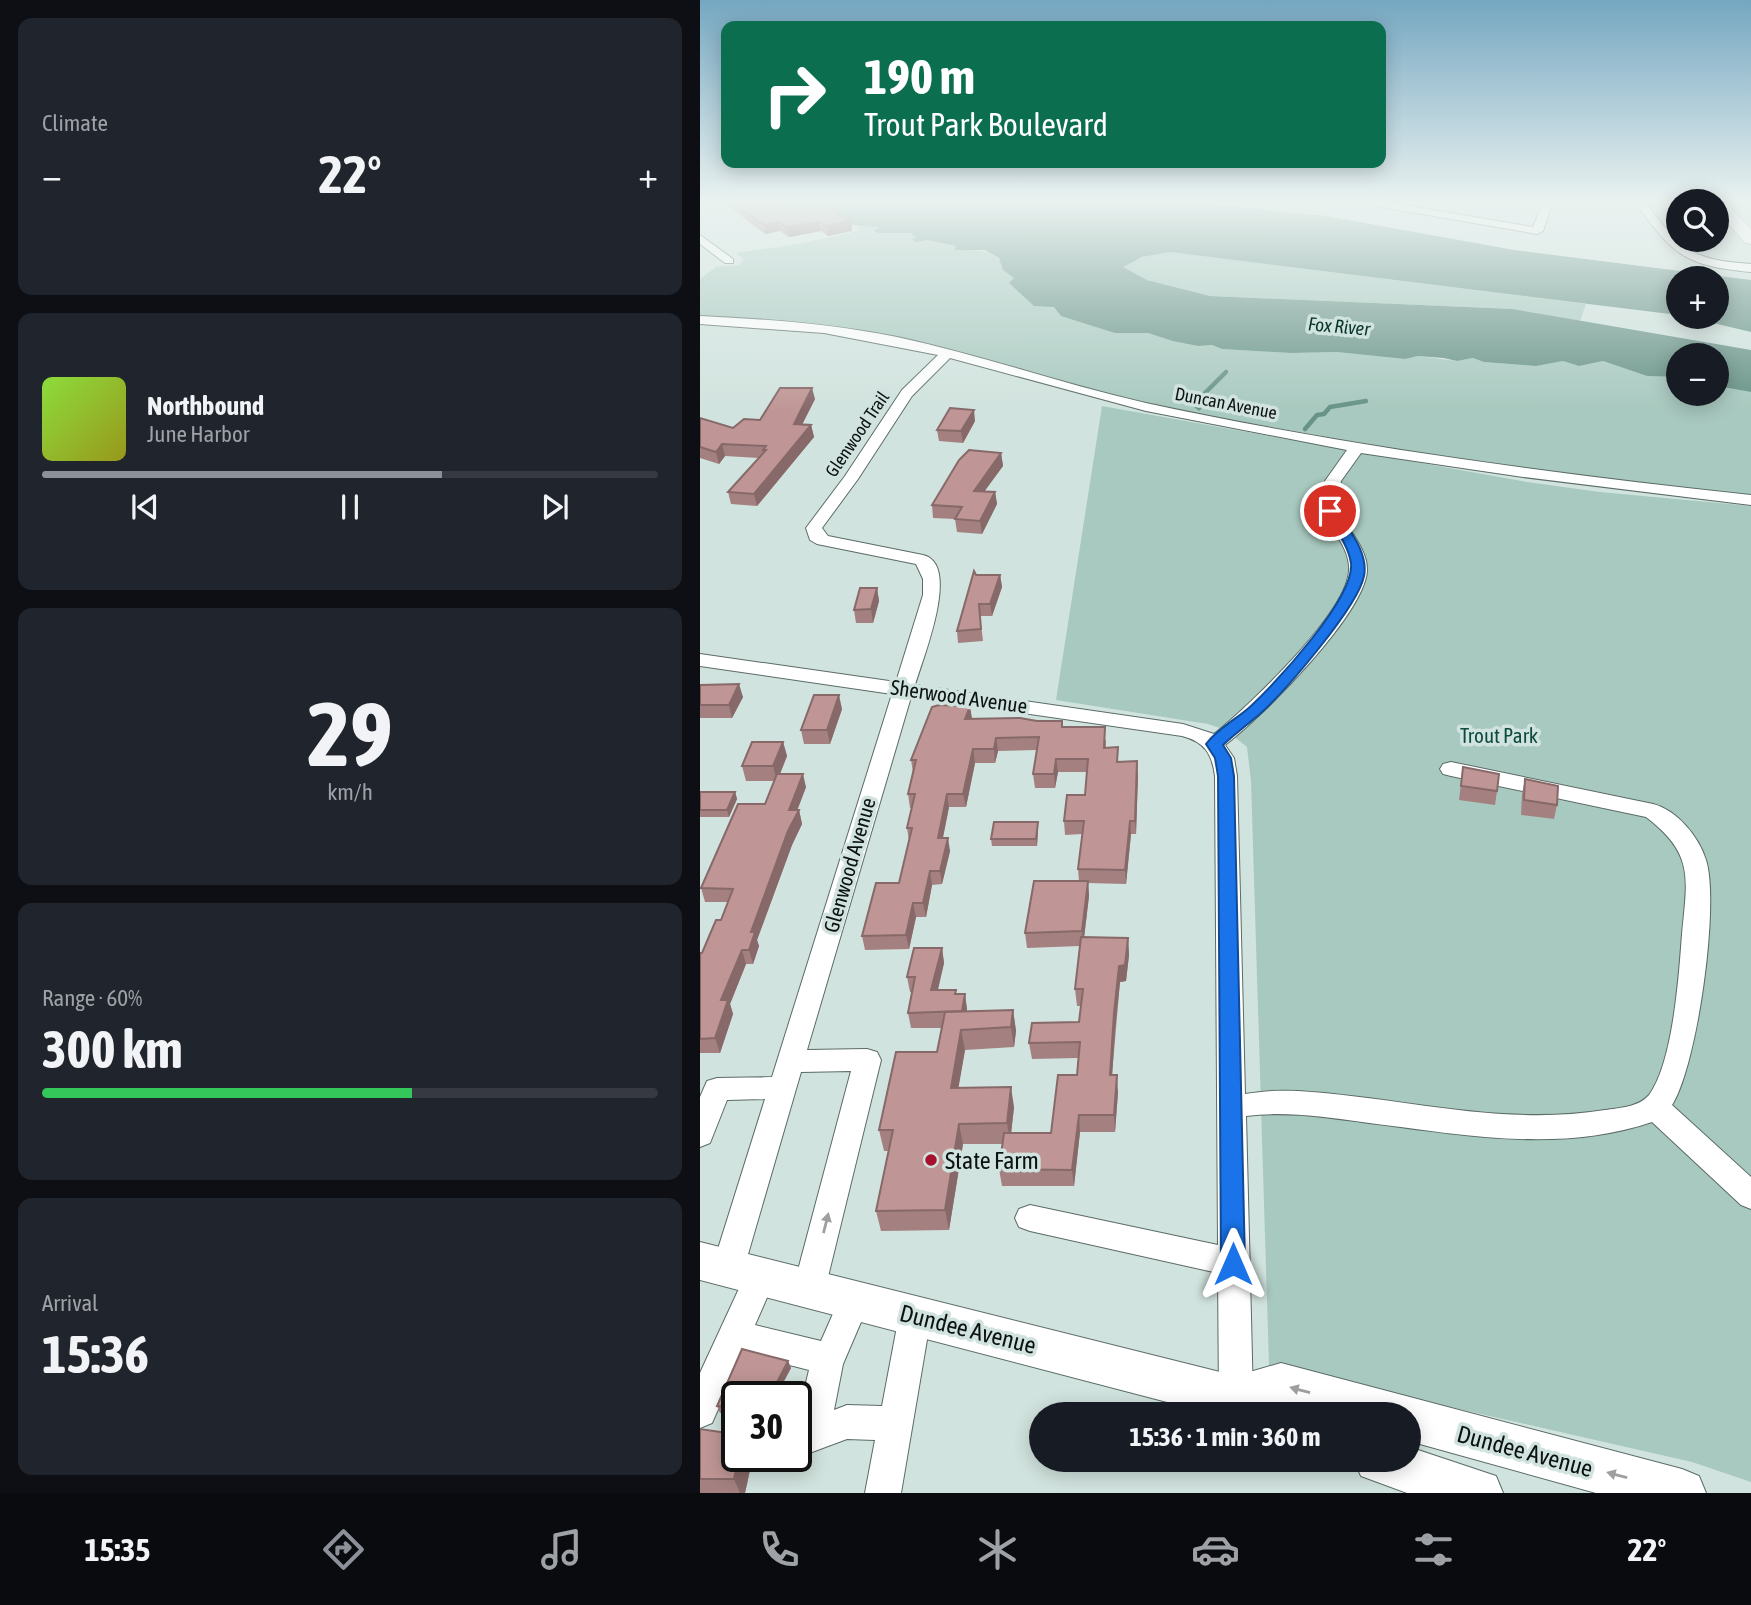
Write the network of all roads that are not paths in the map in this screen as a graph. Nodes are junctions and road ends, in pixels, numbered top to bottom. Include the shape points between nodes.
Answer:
1 (700, 320) edge
2 (947, 354) junction
3 (1356, 448) junction
4 (1751, 499) edge
5 (823, 540) joint
6 (700, 660) edge
7 (902, 687) junction
8 (1214, 744) junction
9 (1451, 769) dead end
10 (792, 1061) junction
11 (783, 1088) junction
12 (1232, 1107) junction
13 (1655, 1107) junction
14 (700, 1135) edge
15 (1751, 1196) edge
16 (1030, 1218) dead end
17 (1233, 1264) junction
18 (729, 1269) edge
19 (809, 1289) junction
20 (854, 1301) junction
21 (915, 1316) junction
22 (734, 1335) junction
23 (829, 1359) junction
24 (1232, 1402) edge
25 (1247, 1402) edge
26 (1253, 1402) edge
27 (1344, 1402) edge
28 (812, 1413) edge
29 (1421, 1422) edge
30 (708, 1424) edge
31 (895, 1424) junction
32 (812, 1435) edge
33 (1414, 1472) edge
34 (883, 1493) edge
35 (1479, 1493) edge
36 (1682, 1493) edge

1 - 2 street, Duncan Avenue via 829,330
2 - 3 street, Duncan Avenue via 1145,407
2 - 5 street, Glenwood Trail via 920,377 818,520 814,528
3 - 4 street, Duncan Avenue via 1611,485
3 - 8 street via 1327,496 1330,511 1357,561 1352,590 1330,624 1256,709
5 - 7 street, Glenwood Avenue via 923,560 928,568 932,595
6 - 7 street, Sherwood Avenue
7 - 8 street, Sherwood Avenue via 1183,730
7 - 10 street, Glenwood Avenue
8 - 12 street via 1223,758 1226,776
9 - 13 street via 1653,811 1691,846 1699,877 1693,958 1675,1072
10 - 11 street, Glenwood Avenue
19 -> 10 street via 867,1060
11 - 14 street via 717,1088
11 - 18 street, Glenwood Avenue
12 - 13 street via 1280,1102 1514,1127 1592,1124
12 - 17 street
13 - 15 street
16 - 17 street
17 - 25 street
18 - 19 main road, Dundee Avenue
18 - 22 street, Glenwood Avenue
19 - 20 main road, Dundee Avenue
20 - 21 main road, Dundee Avenue
20 - 23 street
21 - 24 main road, Dundee Avenue
21 - 31 street
22 - 23 street
22 - 30 street, Glenwood Avenue
23 - 28 street
27 -> 26 main road via 1281,1385
36 -> 29 main road, Dundee Avenue
31 - 32 street via 847,1422
31 - 34 street
33 - 35 main road

